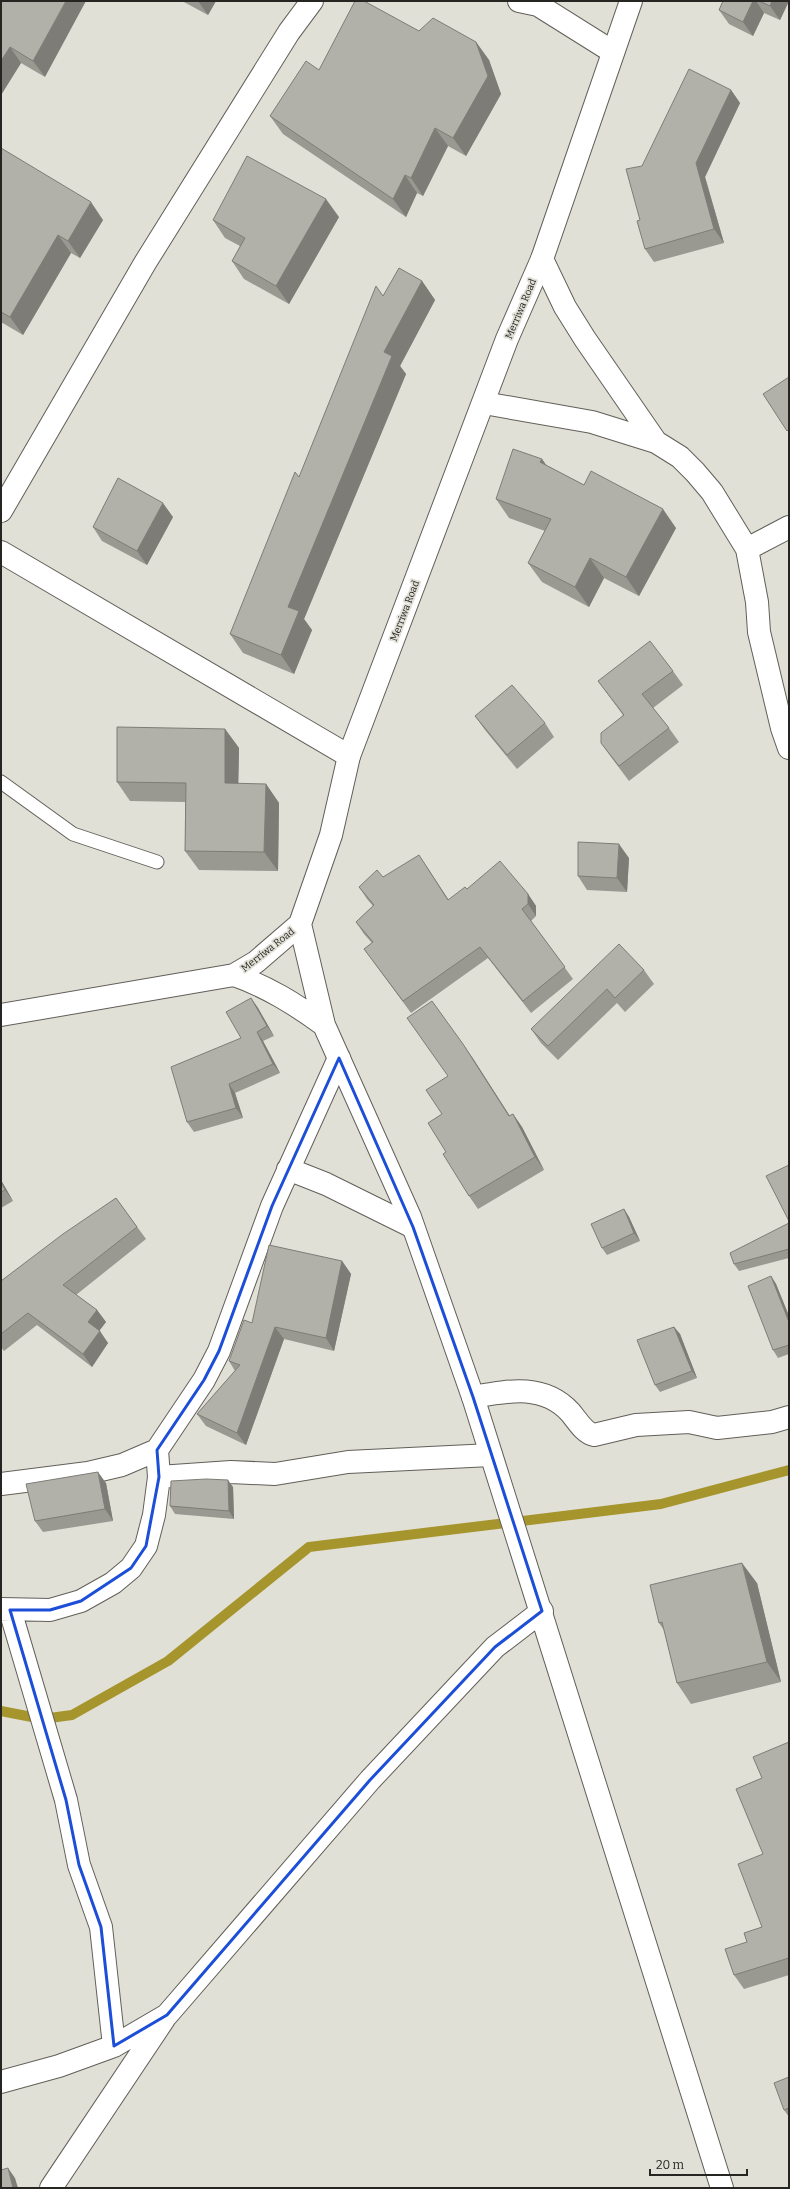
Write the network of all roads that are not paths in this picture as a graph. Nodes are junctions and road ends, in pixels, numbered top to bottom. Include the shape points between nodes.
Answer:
1 (312, 1) edge
2 (519, 1) edge
3 (631, 1) edge
4 (613, 52) junction
5 (542, 259) junction
6 (484, 402) junction
7 (656, 442) junction
8 (1, 511) edge
9 (789, 527) edge
10 (747, 549) junction
11 (1, 552) edge
12 (789, 748) edge
13 (349, 756) junction
14 (1, 782) edge
15 (157, 862) dead end
16 (300, 924) junction
17 (234, 975) junction
18 (1, 1015) edge
19 (324, 1025) junction
20 (338, 1058) junction
21 (288, 1169) junction
22 (413, 1227) junction
23 (473, 1397) junction
24 (789, 1417) edge
25 (156, 1450) junction
26 (491, 1457) junction
27 (159, 1477) junction
28 (1, 1484) edge
29 (5, 1609) edge
30 (542, 1611) junction
31 (167, 2015) junction
32 (114, 2046) junction
33 (1, 2082) edge
34 (51, 2188) edge
35 (722, 2188) edge

1 - 8 street via 289,32 145,263
2 - 4 street via 538,6
3 - 4 street, Merriwa Road
4 - 5 street, Merriwa Road
5 - 6 street, Merriwa Road via 507,339
5 - 7 street via 565,307
6 - 7 street via 592,422
6 - 13 street, Merriwa Road
7 - 10 street via 680,457 695,472 712,492
9 - 10 street
10 - 12 street via 757,602 760,639
11 - 13 street
13 - 16 street, Merriwa Road via 331,835
14 - 15 lane via 73,834
16 - 17 street, Merriwa Road via 256,962
16 - 19 street
17 - 18 street, Merriwa Road
17 - 19 street via 280,995
19 - 20 street
20 - 21 street
20 - 22 street
21 - 22 street via 326,1184
21 - 25 street via 250,1262 219,1351 193,1397
22 - 23 street
23 - 24 street via 501,1392 534,1391 568,1410 594,1435 636,1425 689,1422 717,1428 772,1422
23 - 26 street
25 - 27 street
25 - 28 street via 122,1465 88,1473
26 - 27 street via 348,1462 275,1474 231,1472
26 - 30 street
27 - 29 street via 151,1536 131,1568 113,1583 82,1601 50,1610
29 - 32 street via 66,1800 79,1865 101,1927
30 - 31 street via 495,1647 370,1780
30 - 35 street
31 - 32 street
31 - 34 street
32 - 33 street via 59,2066

